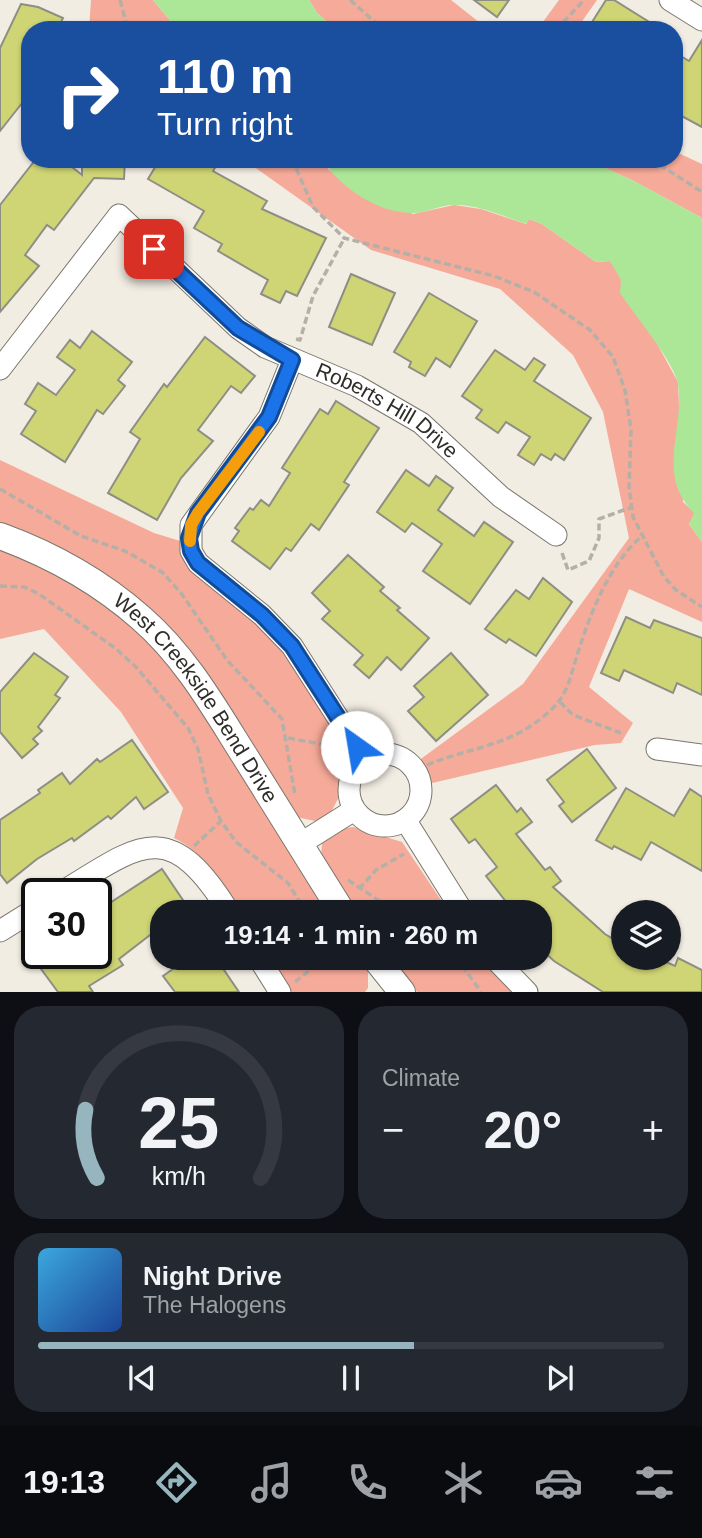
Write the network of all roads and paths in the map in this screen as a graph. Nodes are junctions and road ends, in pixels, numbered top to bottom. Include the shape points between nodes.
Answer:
1 (120, 0) edge
2 (350, 0) edge
3 (584, 0) edge
4 (670, 0) edge
5 (702, 20) edge
6 (126, 21) edge
7 (374, 21) edge
8 (564, 21) edge
9 (296, 168) edge
10 (665, 168) edge
11 (702, 192) edge
12 (344, 238) junction
13 (287, 357) junction
14 (0, 369) edge
15 (632, 507) junction
16 (556, 535) joint
17 (643, 535) junction
18 (0, 536) edge
19 (0, 586) edge
20 (702, 607) edge
21 (560, 702) junction
22 (621, 733) dead end
23 (657, 749) dead end
24 (702, 755) edge
25 (365, 760) junction
26 (427, 765) dead end
27 (354, 810) junction
28 (221, 821) junction
29 (406, 821) junction
30 (300, 844) junction
31 (421, 845) junction
32 (186, 858) junction
33 (344, 877) dead end
34 (85, 878) edge
35 (359, 889) junction
36 (220, 900) edge
37 (299, 900) edge
38 (335, 900) edge
39 (377, 900) edge
40 (455, 900) edge
41 (21, 918) edge
42 (0, 931) edge
43 (266, 970) edge
44 (309, 970) edge
45 (382, 970) edge
46 (465, 970) edge
47 (506, 970) edge
48 (393, 989) edge
49 (280, 992) edge
50 (481, 992) edge
51 (527, 992) edge

1 - 6 path
2 - 7 path
3 - 8 path
4 - 5 street
9 - 12 path via 313,207
10 - 11 path
12 - 13 path via 313,296 300,340 289,337
12 - 15 path via 494,276 534,292 590,330 613,357 625,390 631,430
13 - 14 street, Roberts Hill Drive via 238,328 119,215
13 - 16 street, Roberts Hill Drive via 357,386 421,423 501,497
13 - 25 street via 269,417 191,525 191,551 198,563 292,646
15 - 16 path via 599,519 595,551 589,561 575,568 568,570
15 - 17 path
17 - 20 path via 664,577
17 - 21 path via 627,549 595,605 572,680
18 - 30 street, West Creekside Bend Drive via 53,557 151,628 206,695
19 - 28 path via 24,587 38,594 136,667 188,728
21 - 22 path via 573,715
21 - 26 path via 503,742
23 - 24 street
25 - 27 street via 349,782
25 - 29 street via 393,754 416,770 421,797
27 - 29 street via 372,825 396,826
27 - 30 street
28 - 32 path
28 - 37 path via 236,842 288,883
29 - 31 street
30 - 38 street, West Creekside Bend Drive
31 - 35 path via 376,870
31 - 40 street
32 - 34 street via 172,849 139,848
32 - 36 street
33 - 35 path
35 - 39 path
41 - 42 street
43 - 49 street
44 - 49 path
45 - 48 street
46 - 50 path
47 - 51 street

